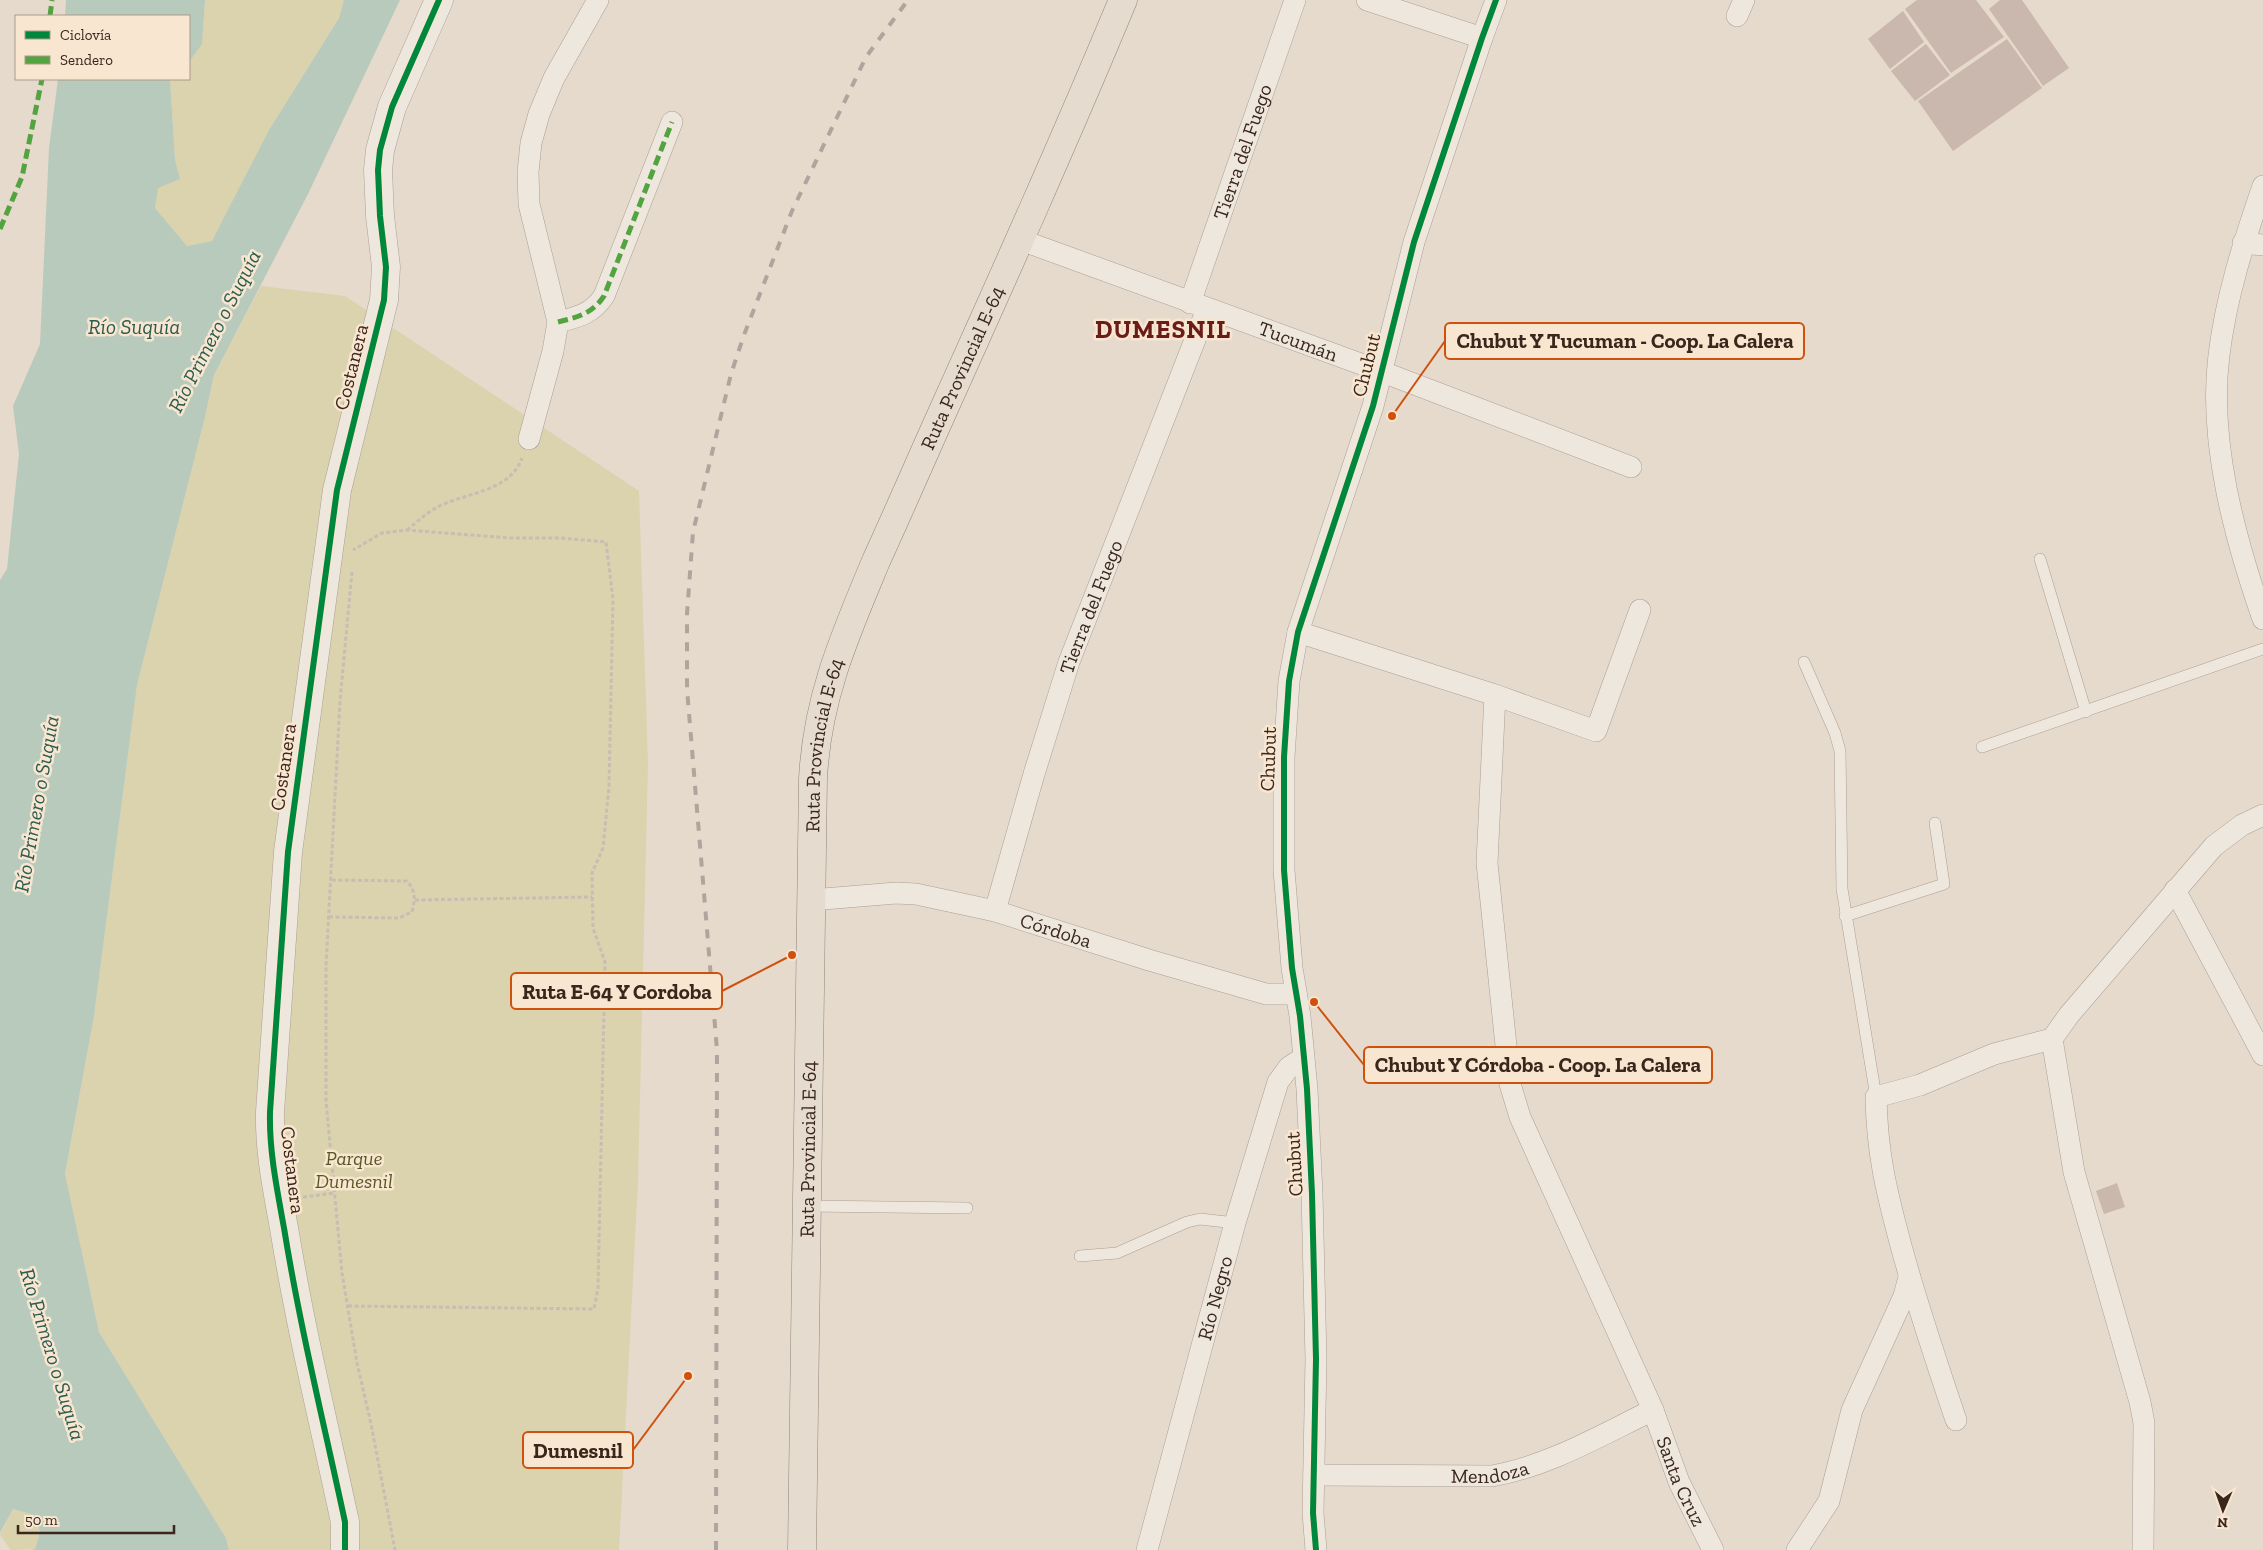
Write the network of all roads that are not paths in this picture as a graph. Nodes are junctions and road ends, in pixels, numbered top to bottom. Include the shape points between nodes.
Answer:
1 (439, 0) edge
2 (598, 0) edge
3 (1123, 0) edge
4 (1295, 0) edge
5 (1367, 0) edge
6 (1496, 0) edge
7 (1482, 38) junction
8 (672, 122) dead end
9 (2263, 186) edge
10 (1021, 240) junction
11 (2253, 244) edge
12 (1198, 306) junction
13 (558, 322) junction
14 (1380, 371) junction
15 (529, 438) road end
16 (1631, 467) dead end
17 (2040, 559) dead end
18 (2257, 582) edge
19 (1640, 610) dead end
20 (2263, 619) edge
21 (1298, 632) junction
22 (2263, 649) edge
23 (1804, 662) dead end
24 (1495, 695) junction
25 (2086, 712) junction
26 (1982, 747) dead end
27 (2263, 815) edge
28 (1935, 823) dead end
29 (2175, 890) junction
30 (811, 900) junction
31 (995, 911) junction
32 (1845, 916) junction
33 (1296, 994) junction
34 (2052, 1039) junction
35 (2263, 1055) edge
36 (1303, 1058) junction
37 (1876, 1097) junction
38 (808, 1206) junction
39 (968, 1208) dead end
40 (1235, 1223) junction
41 (1080, 1256) dead end
42 (1909, 1277) junction
43 (1653, 1410) junction
44 (1956, 1420) dead end
45 (1314, 1475) junction
46 (345, 1550) edge
47 (802, 1550) edge
48 (1147, 1550) edge
49 (1316, 1550) edge
50 (1713, 1550) edge
51 (1797, 1550) edge
52 (2143, 1550) edge

1 - 46 street, Costanera via 392,107 380,150 380,216 386,267 384,300 337,490 288,852 269,1139 297,1306 345,1522
2 - 13 street via 554,78 531,143 529,204
3 - 10 main road, Ruta Provincial E-64
4 - 12 street, Tierra del Fuego
5 - 7 street
6 - 7 street, Chubut
7 - 14 street, Chubut via 1414,242
8 - 13 street via 604,296 597,307 582,317
9 - 11 street
10 - 12 street, Tucumán
10 - 30 main road, Ruta Provincial E-64 via 866,584 829,681 815,748
11 - 18 street via 2225,312 2218,357 2217,403 2220,448 2233,523
12 - 14 street, Tucumán
12 - 31 street, Tierra del Fuego via 1069,662
13 - 15 street
14 - 16 street, Tucumán
14 - 21 street, Chubut via 1373,406
17 - 25 lane
18 - 20 street
19 - 24 street via 1596,730
21 - 24 street
21 - 33 street, Chubut via 1287,696 1283,791 1284,870
22 - 25 lane
23 - 32 lane via 1840,751
24 - 43 street, Santa Cruz via 1487,863 1510,1084 1520,1117
25 - 26 lane
27 - 29 street via 2242,825 2214,846
28 - 32 lane via 1944,884
29 - 34 street
29 - 35 street
30 - 31 street, Córdoba via 916,894
30 - 38 main road, Ruta Provincial E-64
31 - 33 street, Córdoba via 1266,994
32 - 37 lane
33 - 36 street, Chubut
34 - 37 street via 1994,1054 1920,1085
34 - 52 street via 2074,1172 2144,1423
36 - 40 street, Río Negro via 1289,1067 1278,1082
36 - 45 street, Chubut via 1312,1194 1316,1359
37 - 42 street via 1881,1168
38 - 39 lane
38 - 47 main road, Ruta Provincial E-64
40 - 41 lane via 1200,1219 1117,1252
40 - 48 street, Río Negro
42 - 44 street
42 - 51 street via 1904,1296 1852,1410 1829,1501
43 - 45 street, Mendoza via 1548,1460 1510,1473 1492,1476
43 - 50 street, Santa Cruz via 1679,1482
45 - 49 street, Chubut

